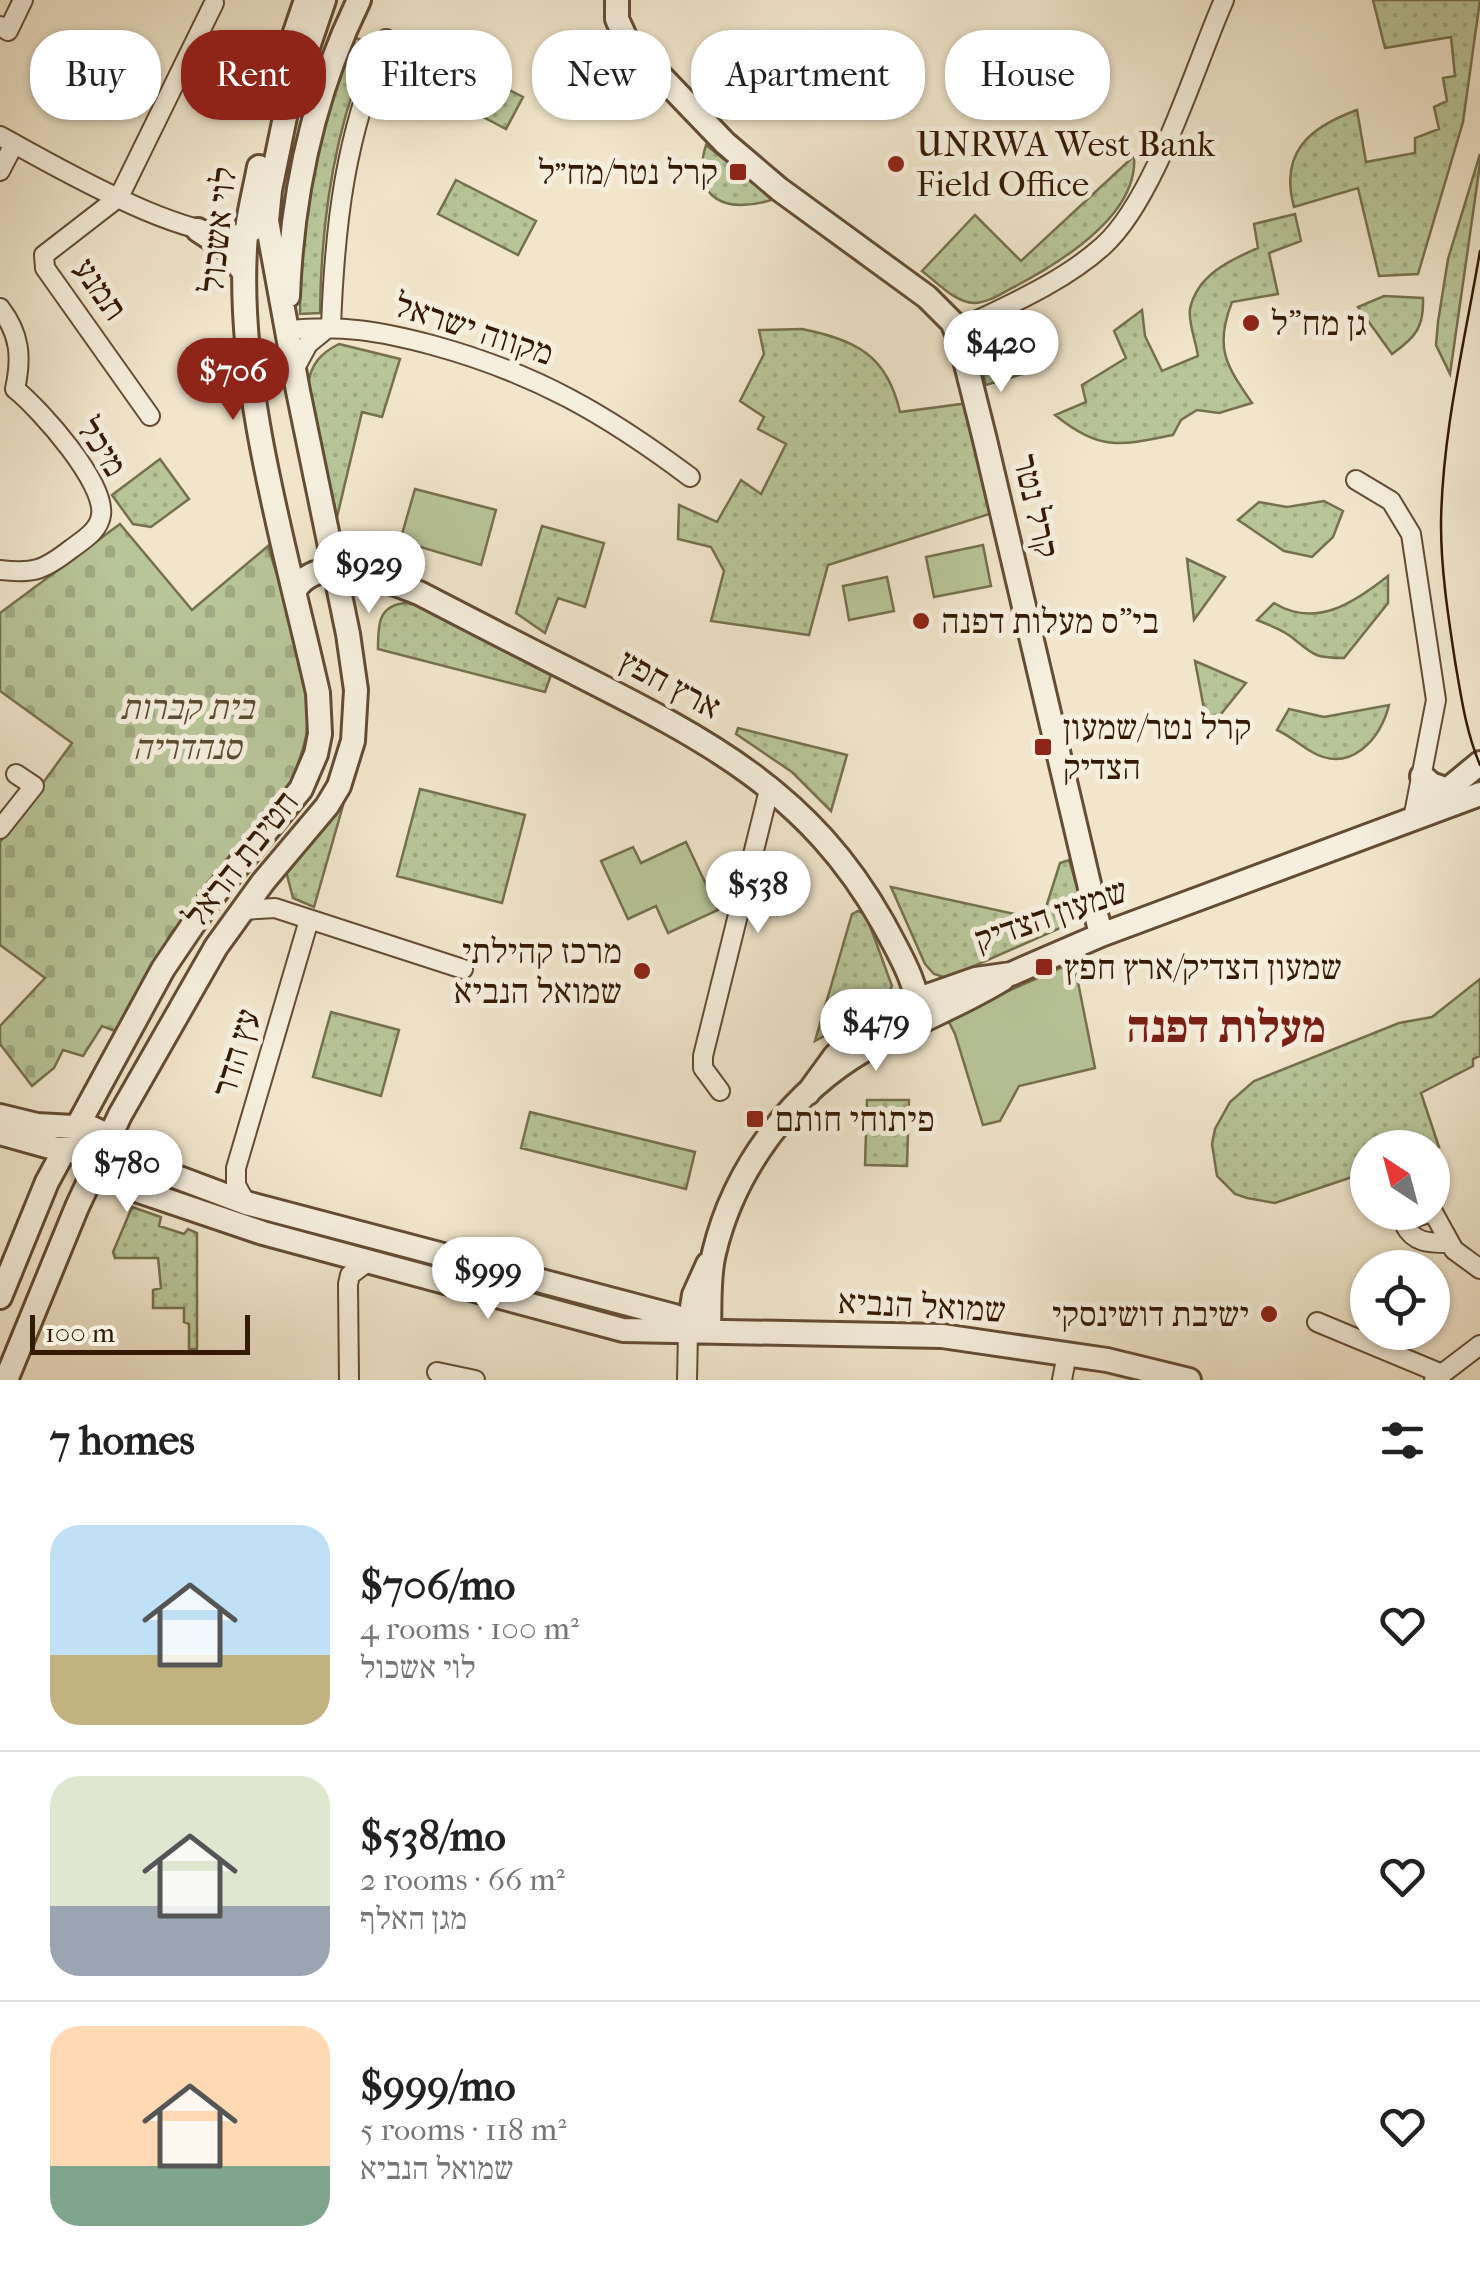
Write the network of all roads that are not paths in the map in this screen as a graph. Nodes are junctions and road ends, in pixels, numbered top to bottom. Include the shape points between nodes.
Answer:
1 (23, 0) edge
2 (306, 0) edge
3 (324, 0) edge
4 (359, 0) edge
5 (616, 0) edge
6 (1224, 0) edge
7 (214, 3) dead end
8 (0, 26) edge
9 (357, 120) edge
10 (7, 140) edge
11 (0, 171) edge
12 (119, 197) junction
13 (252, 202) junction
14 (267, 221) junction
15 (198, 230) junction
16 (246, 234) junction
17 (244, 273) junction
18 (0, 308) edge
19 (331, 326) junction
20 (288, 330) junction
21 (957, 330) junction
22 (294, 370) junction
23 (8, 394) edge
24 (150, 416) dead end
25 (690, 477) dead end
26 (1356, 480) dead end
27 (289, 563) junction
28 (0, 570) edge
29 (328, 574) junction
30 (295, 590) junction
31 (1480, 763) edge
32 (16, 774) dead end
33 (1422, 776) junction
34 (770, 786) junction
35 (1448, 790) junction
36 (1480, 794) edge
37 (1413, 819) junction
38 (0, 829) edge
39 (263, 882) junction
40 (274, 908) junction
41 (242, 910) junction
42 (309, 920) junction
43 (1101, 936) junction
44 (464, 969) dead end
45 (915, 1009) junction
46 (720, 1091) dead end
47 (0, 1116) edge
48 (78, 1126) junction
49 (0, 1133) edge
50 (110, 1136) junction
51 (64, 1150) junction
52 (99, 1159) junction
53 (246, 1203) junction
54 (1448, 1243) dead end
55 (366, 1263) junction
56 (6, 1266) edge
57 (1480, 1269) edge
58 (0, 1297) edge
59 (1317, 1322) dead end
60 (695, 1327) junction
61 (1480, 1344) edge
62 (1066, 1354) junction
63 (437, 1372) dead end
64 (1438, 1377) edge
65 (6, 1380) edge
66 (349, 1380) edge
67 (475, 1380) edge
68 (687, 1380) edge
69 (1062, 1380) edge
70 (1189, 1380) edge

1 - 8 street via 8,30
2 - 13 street, לוי אשכול via 282,69
3 - 14 street, לוי אשכול via 286,112
4 - 20 street via 323,89 299,184
5 - 21 street, קרל נטר via 616,19 627,40 717,135 779,190 928,297
6 - 21 street via 1156,166 1115,234 1081,263
7 - 12 street, תמנע
9 - 19 street via 339,200
10 - 11 street
10 - 12 street
12 - 15 street
12 - 24 street, תמנע via 44,254 45,268
13 - 15 street via 224,228
13 - 16 street, לוי אשכול
14 - 16 street
14 - 20 street, לוי אשכול
15 - 16 street
15 - 17 street via 227,249
16 - 17 street, לוי אשכול
17 - 27 street, לוי אשכול via 253,390
18 - 23 street, מיכל via 20,356
19 - 20 street, מקווה ישראל
19 - 22 street via 308,344
19 - 25 street, מקווה ישראל via 380,331 537,380
20 - 22 street, לוי אשכול
21 - 43 street, קרל נטר
22 - 29 street, לוי אשכול
23 - 28 street, מיכל via 40,413 93,484 101,517 95,530 48,568
26 - 33 street via 1390,501 1412,534 1436,700
27 - 29 street, ארץ חפץ
27 - 30 street, לוי אשכול
29 - 30 street
29 - 34 street, ארץ חפץ via 408,589 670,722
29 - 39 street, חטיבת הראל via 356,690 348,763 327,806
30 - 48 street, חטיבת הראל via 320,712 310,772 177,946
31 - 35 street, שמעון הצדיק
32 - 38 street via 34,786
33 - 35 street
33 - 37 street
34 - 45 street, ארץ חפץ via 816,829 863,888
34 - 46 street via 703,1056 703,1068
35 - 37 street, שמעון הצדיק
36 - 37 street, שמעון הצדיק
37 - 43 street, שמעון הצדיק
39 - 40 street
39 - 41 street, חטיבת הראל
40 - 41 street
40 - 42 street
41 - 50 street, חטיבת הראל
42 - 44 street
42 - 53 street, עץ הדר via 236,1168
43 - 45 street, שמעון הצדיק via 1011,974 976,978
45 - 60 street, שמעון הצדיק via 849,1041 766,1140 733,1196
47 - 48 street, שמואל הנביא
48 - 50 street, שמואל הנביא
48 - 51 street, חטיבת הראל
49 - 51 street, שמואל הנביא
50 - 52 street, חטיבת הראל
50 - 53 street, שמואל הנביא via 142,1164
51 - 52 street, שמואל הנביא
51 - 56 street, חטיבת הראל
52 - 55 street, שמואל הנביא via 150,1196
52 - 65 street, חטיבת הראל
53 - 60 street, שמואל הנביא
54 - 57 street
55 - 60 street, שמואל הנביא via 623,1330
55 - 66 street via 348,1284
56 - 58 street, חטיבת הראל
59 - 64 street
60 - 62 street, שמואל הנביא via 942,1336
60 - 68 street
61 - 64 street
62 - 69 street
62 - 70 street, שמואל הנביא
63 - 67 street

